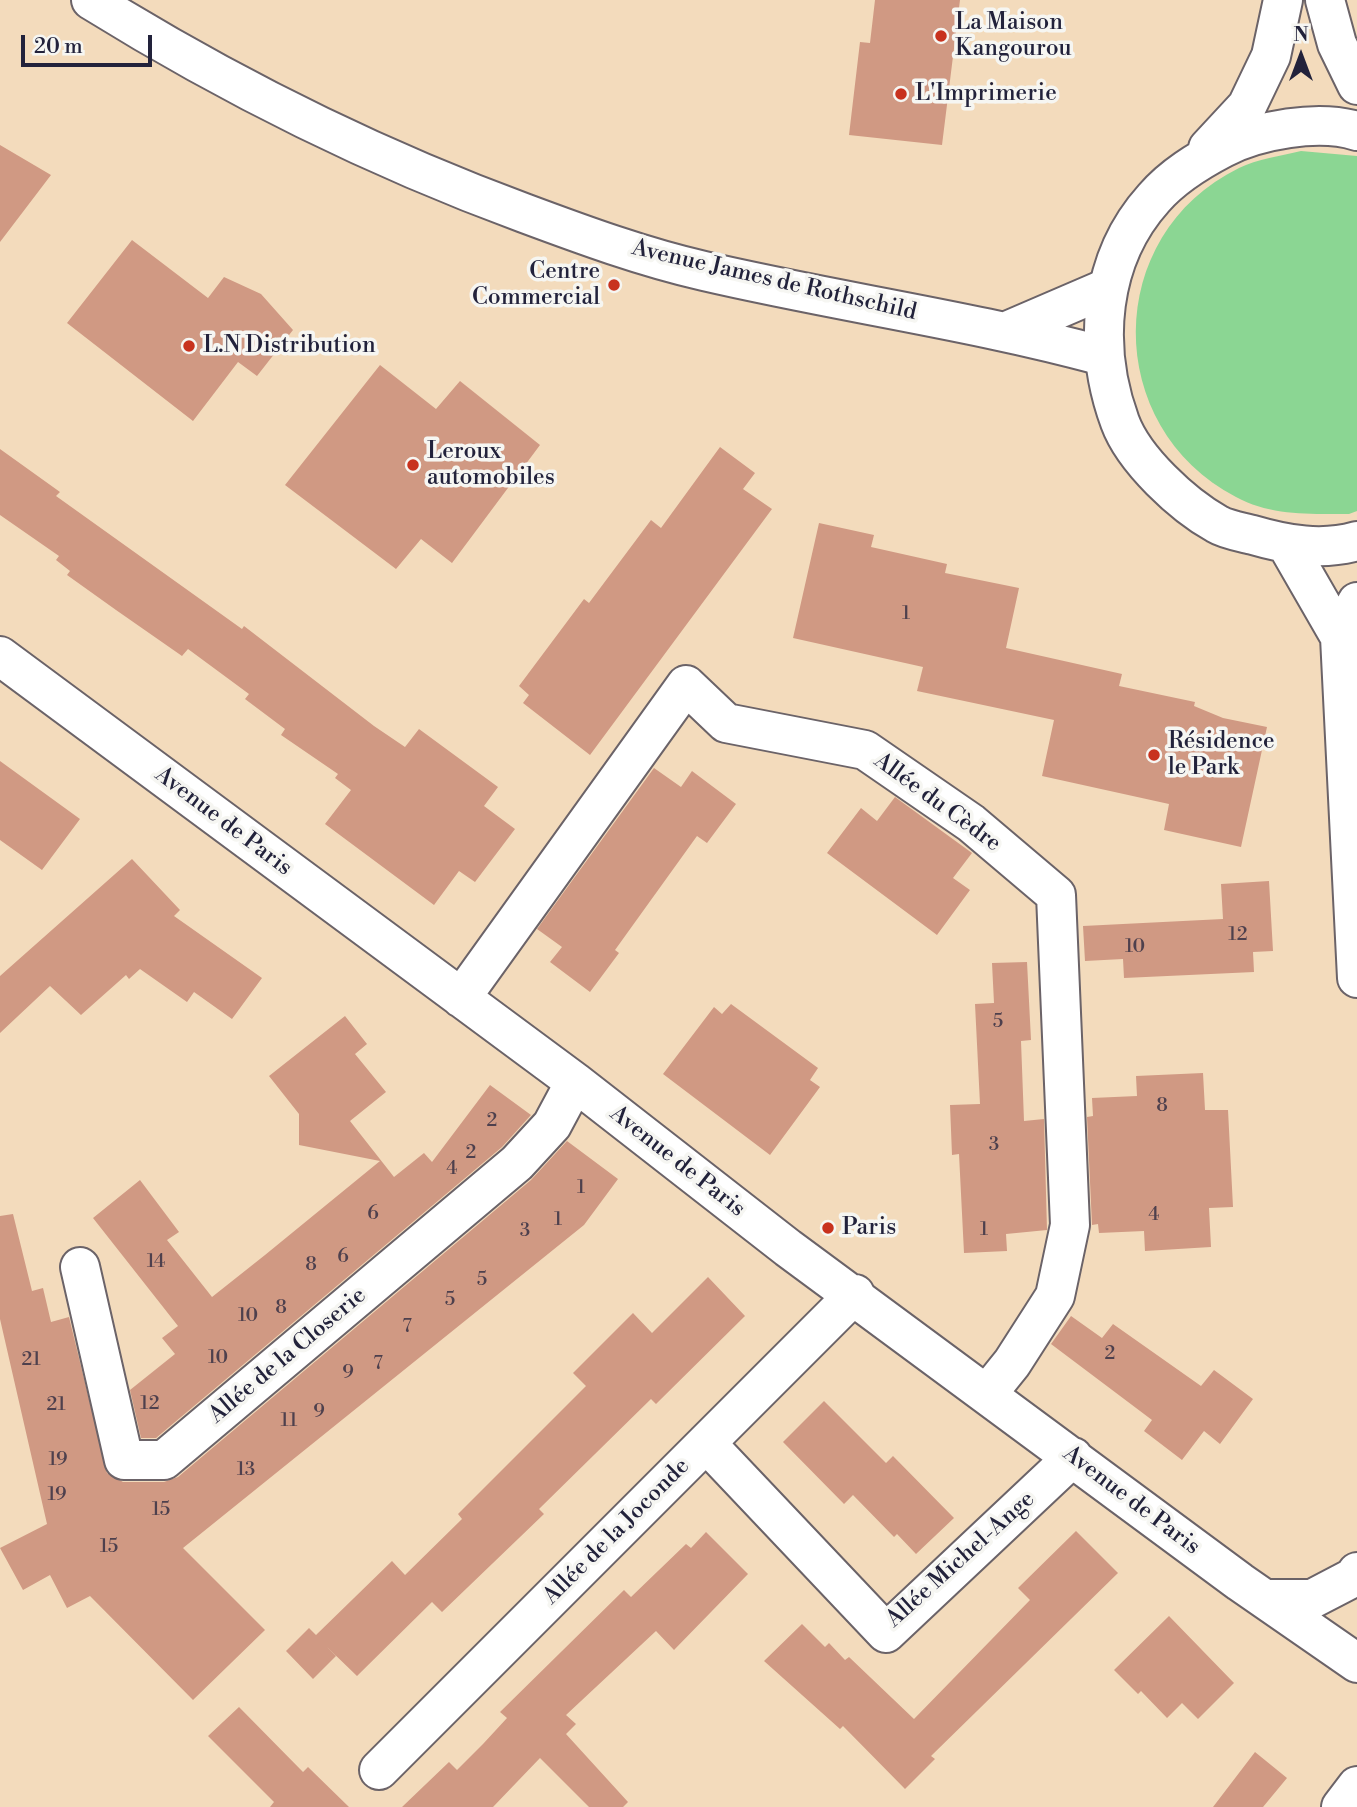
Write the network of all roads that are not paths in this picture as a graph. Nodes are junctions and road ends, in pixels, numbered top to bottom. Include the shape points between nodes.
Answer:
1 (91, 0) edge
2 (1283, 0) edge
3 (1325, 0) edge
4 (1357, 85) edge
5 (1357, 131) edge
6 (1193, 164) junction
7 (1107, 288) junction
8 (1007, 331) junction
9 (1102, 356) junction
10 (1357, 541) edge
11 (1287, 545) junction
12 (1357, 602) edge
13 (1340, 637) junction
14 (0, 656) edge
15 (1357, 978) edge
16 (461, 998) junction
17 (575, 1082) junction
18 (80, 1267) dead end
19 (855, 1294) junction
20 (987, 1394) junction
21 (706, 1443) junction
22 (1073, 1457) junction
23 (1357, 1573) edge
24 (1266, 1599) junction
25 (1357, 1663) edge
26 (379, 1770) dead end
27 (1357, 1786) edge
28 (1341, 1807) edge

1 - 8 street, Avenue James de Rothschild via 197,63 311,122 428,178 573,232 703,271
2 - 6 street via 1271,56 1247,106
3 - 4 street via 1337,44
5 - 6 street via 1296,127 1242,138
6 - 7 street via 1147,208 1125,240
7 - 8 street
7 - 9 street
8 - 9 street, Avenue James de Rothschild
9 - 11 street via 1121,424 1161,483 1219,525
10 - 11 street
11 - 13 street
12 - 13 street
13 - 15 street
14 - 16 street, Avenue de Paris
16 - 17 street, Avenue de Paris
16 - 20 street, Allée du Cèdre via 686,685 726,723 865,750 971,823 1055,895 1070,1225 1055,1296
17 - 18 street, Allée de la Closerie via 552,1125 517,1163 164,1461 124,1461
17 - 19 street, Avenue de Paris via 788,1248
19 - 20 street, Avenue de Paris
19 - 21 street, Allée de la Joconde
20 - 22 street, Avenue de Paris
21 - 22 street, Allée Michel-Ange via 886,1633
21 - 26 street, Allée de la Joconde
22 - 24 street, Avenue de Paris
23 - 24 street via 1312,1599
24 - 25 street, Avenue de Paris
27 - 28 street

